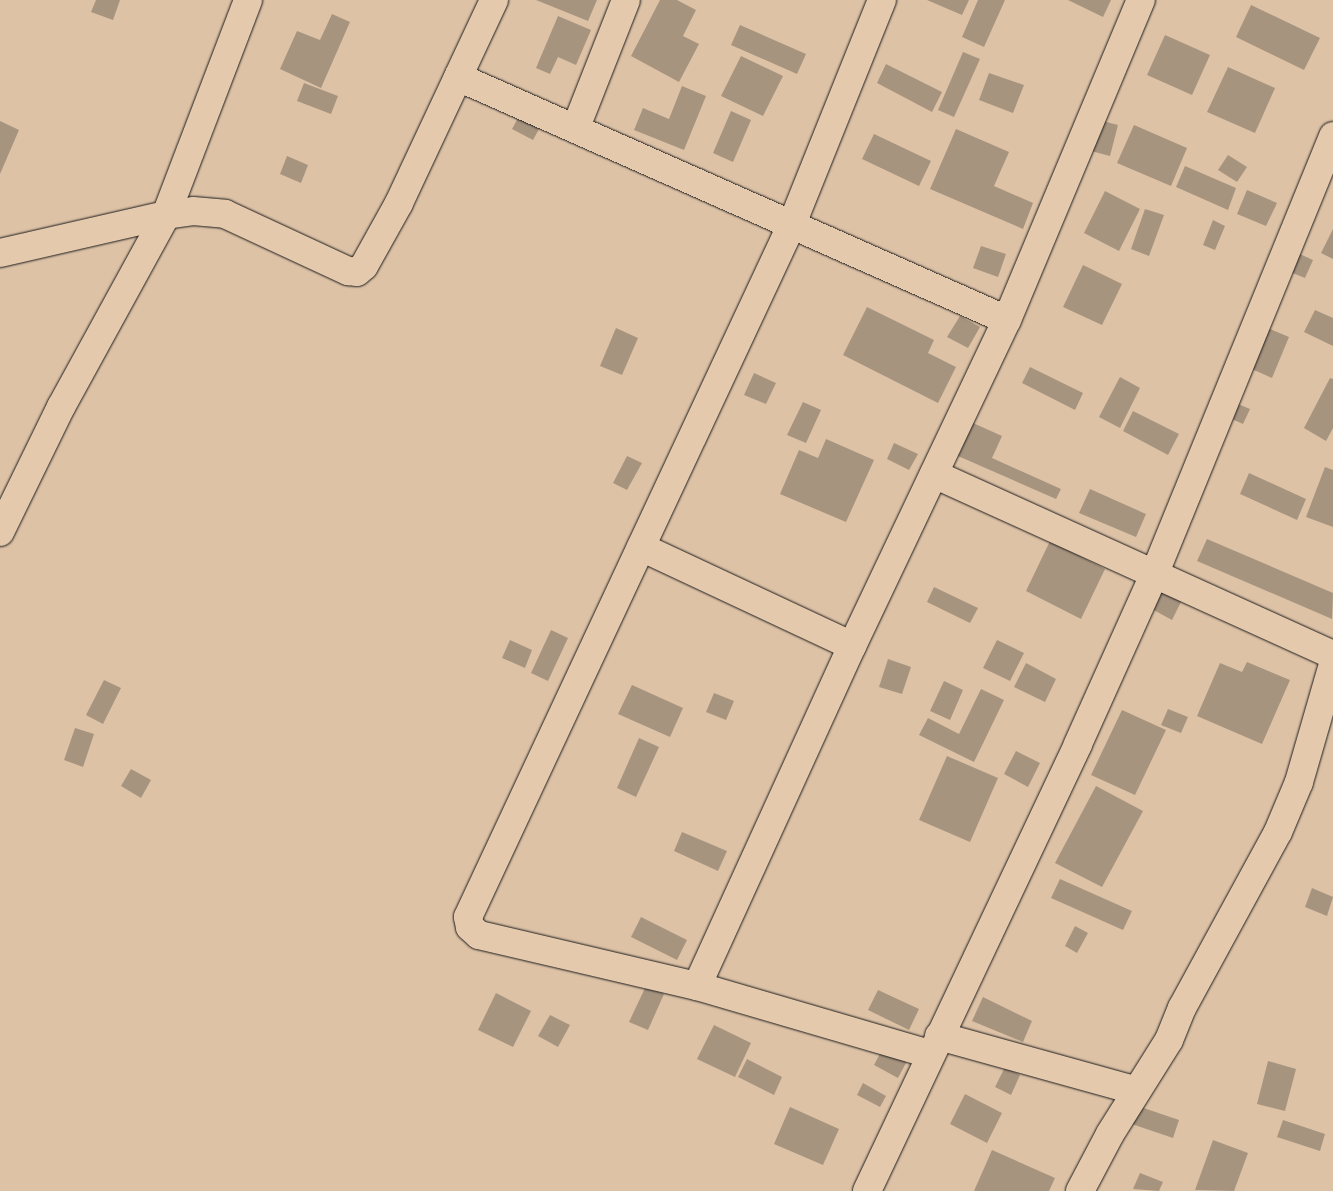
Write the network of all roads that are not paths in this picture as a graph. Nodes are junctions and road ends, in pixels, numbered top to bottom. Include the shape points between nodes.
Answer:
1 (248, 0) edge
2 (494, 0) edge
3 (626, 0) edge
4 (882, 0) edge
5 (1140, 0) edge
6 (458, 77) junction
7 (576, 127) junction
8 (1333, 136) edge
9 (166, 215) junction
10 (792, 224) junction
11 (0, 253) edge
12 (1007, 320) junction
13 (934, 474) junction
14 (0, 532) edge
15 (641, 548) junction
16 (1154, 575) junction
17 (852, 646) junction
18 (1333, 655) edge
19 (1333, 664) edge
20 (697, 986) junction
21 (934, 1045) junction
22 (1137, 1092) junction
23 (867, 1191) edge
24 (1080, 1191) edge

1 - 9 street
2 - 6 street
3 - 7 street
4 - 10 street
5 - 12 street
6 - 7 street
6 - 9 street via 399,203 364,266 357,272 348,271 225,214 193,211
7 - 10 street
8 - 16 street
9 - 11 street
9 - 14 street via 61,407
10 - 12 street
10 - 15 street
12 - 13 street
13 - 16 street
13 - 17 street
15 - 17 street
15 - 20 street via 468,917 470,927 479,934
16 - 18 street
16 - 21 street via 1078,744
17 - 20 street
19 - 22 street via 1299,782 1278,832
20 - 21 street
21 - 22 street
21 - 23 street
22 - 24 street

